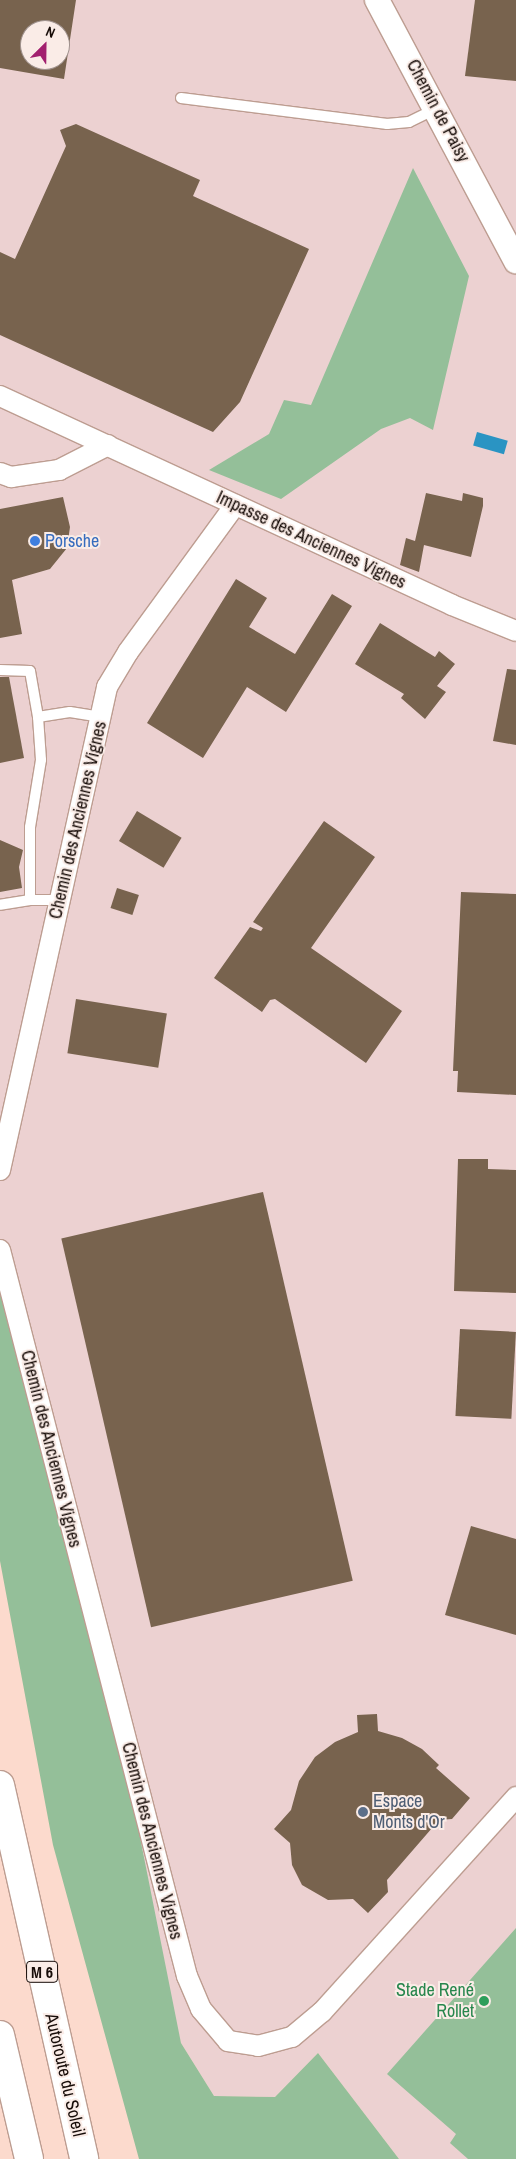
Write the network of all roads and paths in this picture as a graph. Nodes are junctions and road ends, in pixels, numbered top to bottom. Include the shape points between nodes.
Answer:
1 (377, 0) edge
2 (181, 98) dead end
3 (437, 109) junction
4 (516, 261) edge
5 (0, 396) edge
6 (108, 445) junction
7 (4, 477) edge
8 (235, 504) junction
9 (516, 631) edge
10 (0, 670) edge
11 (100, 717) junction
12 (38, 718) junction
13 (30, 900) junction
14 (60, 900) junction
15 (0, 905) edge
16 (0, 1170) edge
17 (0, 1250) edge
18 (0, 1785) edge
19 (516, 1797) edge
20 (0, 2035) edge
21 (29, 2159) edge
22 (84, 2159) edge

1 - 3 street, Chemin de Paisy
2 - 3 lane via 387,124 409,122
3 - 4 street, Chemin de Paisy
5 - 6 street, Impasse des Anciennes Vignes
6 - 7 street via 58,470
6 - 8 street, Impasse des Anciennes Vignes
8 - 9 street, Impasse des Anciennes Vignes via 452,605
8 - 11 street, Chemin des Anciennes Vignes via 128,652 107,687
10 - 12 lane via 30,671
11 - 12 lane via 70,712
11 - 14 street, Chemin des Anciennes Vignes
12 - 13 lane via 41,760 29,847
13 - 14 lane
13 - 15 lane
14 - 16 street, Chemin des Anciennes Vignes
17 - 19 street, Chemin des Anciennes Vignes via 187,1976 200,2009 228,2041 258,2046 292,2037 322,2012
18 - 22 highway, Autoroute du Soleil / M 6
20 - 21 highway

